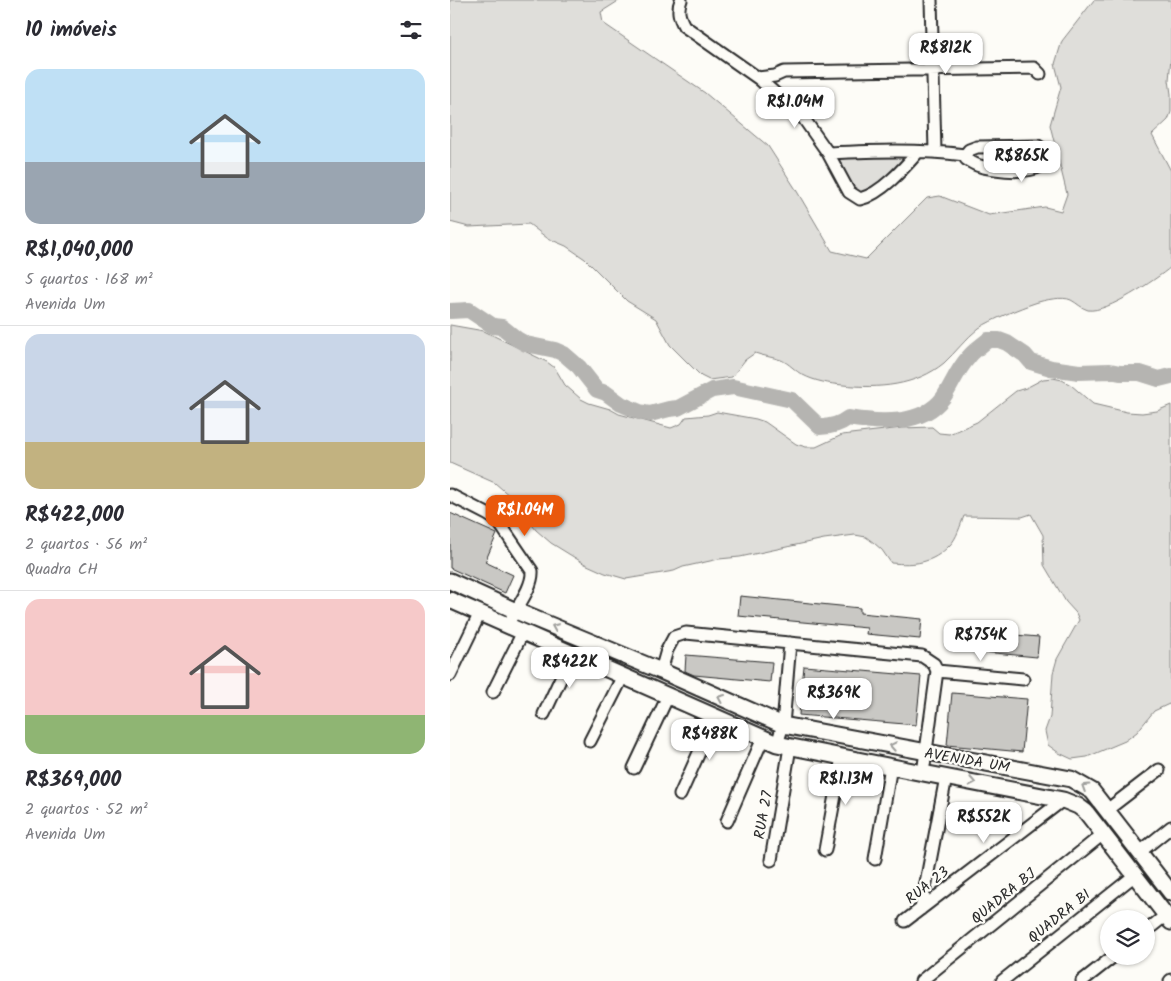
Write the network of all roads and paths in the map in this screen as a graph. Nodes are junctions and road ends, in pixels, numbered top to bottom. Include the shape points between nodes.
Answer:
1 (681, 0) edge
2 (931, 0) edge
3 (933, 70) junction
4 (1040, 74) dead end
5 (758, 78) junction
6 (935, 151) junction
7 (828, 152) junction
8 (918, 152) junction
9 (965, 155) junction
10 (450, 496) edge
11 (450, 581) edge
12 (450, 600) edge
13 (516, 611) junction
14 (480, 613) junction
15 (508, 626) junction
16 (523, 632) junction
17 (790, 643) junction
18 (572, 654) junction
19 (936, 670) junction
20 (661, 671) junction
21 (450, 675) edge
22 (622, 676) junction
23 (1022, 679) dead end
24 (493, 692) dead end
25 (668, 696) junction
26 (544, 714) dead end
27 (715, 717) junction
28 (783, 725) junction
29 (763, 738) junction
30 (590, 742) dead end
31 (784, 745) junction
32 (926, 752) junction
33 (842, 756) junction
34 (891, 766) junction
35 (634, 768) dead end
36 (1159, 770) dead end
37 (922, 774) junction
38 (946, 777) junction
39 (680, 795) dead end
40 (1062, 800) junction
41 (1107, 810) junction
42 (727, 821) dead end
43 (1171, 827) edge
44 (1103, 834) junction
45 (1129, 838) junction
46 (825, 850) dead end
47 (1115, 850) junction
48 (1140, 852) junction
49 (875, 859) dead end
50 (771, 860) dead end
51 (1135, 875) junction
52 (1171, 892) edge
53 (921, 909) junction
54 (1169, 918) edge
55 (905, 921) dead end
56 (1155, 926) edge
57 (1102, 965) edge
58 (921, 981) edge
59 (1002, 981) edge
60 (1082, 981) edge

1 - 5 street via 680,18 684,26
2 - 3 street
3 - 4 street via 1034,68
3 - 5 street via 784,72
3 - 6 street
5 - 7 street via 804,119
6 - 8 street
6 - 9 street
7 - 8 street
7 - 8 street via 849,192 860,199 870,196
9 - 9 street via 966,159 982,167 1011,171 1038,168 1046,159 1044,149 1038,146 977,148
10 - 13 street via 498,521 532,571 530,584
11 - 13 street, AVENIDA UM
12 - 14 street, AVENIDA UM
13 - 15 street
20 -> 13 street, AVENIDA UM
14 - 15 street, AVENIDA UM
14 - 21 street
15 - 16 street, AVENIDA UM
16 - 18 street, AVENIDA UM
16 - 24 street
17 - 19 street via 922,656 934,664
17 - 20 street via 686,633 674,637
17 - 28 street, RUA 27
18 - 22 street, AVENIDA UM
18 - 26 street
19 - 23 street
19 - 32 street
28 -> 20 street, AVENIDA UM
22 - 25 street, AVENIDA UM
22 - 30 street
25 - 27 street, AVENIDA UM
25 - 35 street
27 - 29 street, AVENIDA UM
27 - 39 street
28 - 31 street, RUA 27
32 -> 28 street, AVENIDA UM
29 - 31 street, AVENIDA UM
29 - 42 street
31 - 33 street, AVENIDA UM
31 - 50 street, RUA 27
32 - 37 street
41 -> 32 street, AVENIDA UM via 1092,791 1071,779
33 - 34 street, AVENIDA UM
33 - 46 street
34 - 37 street, AVENIDA UM
34 - 49 street
36 - 41 street
37 - 38 street, AVENIDA UM
38 -> 40 street, AVENIDA UM
38 - 53 street
40 - 44 street, AVENIDA UM via 1082,809
40 - 53 street, RUA 23
41 - 45 street, AVENIDA UM
43 - 48 street
44 - 47 street, AVENIDA UM
44 - 58 street, QUADRA BJ
45 - 47 street
45 - 48 street, AVENIDA UM
47 - 51 street, AVENIDA UM
48 - 52 street, AVENIDA UM
51 - 54 street, AVENIDA UM
51 - 59 street, QUADRA BI
53 - 55 street, RUA 23
54 - 56 street
57 - 60 street

